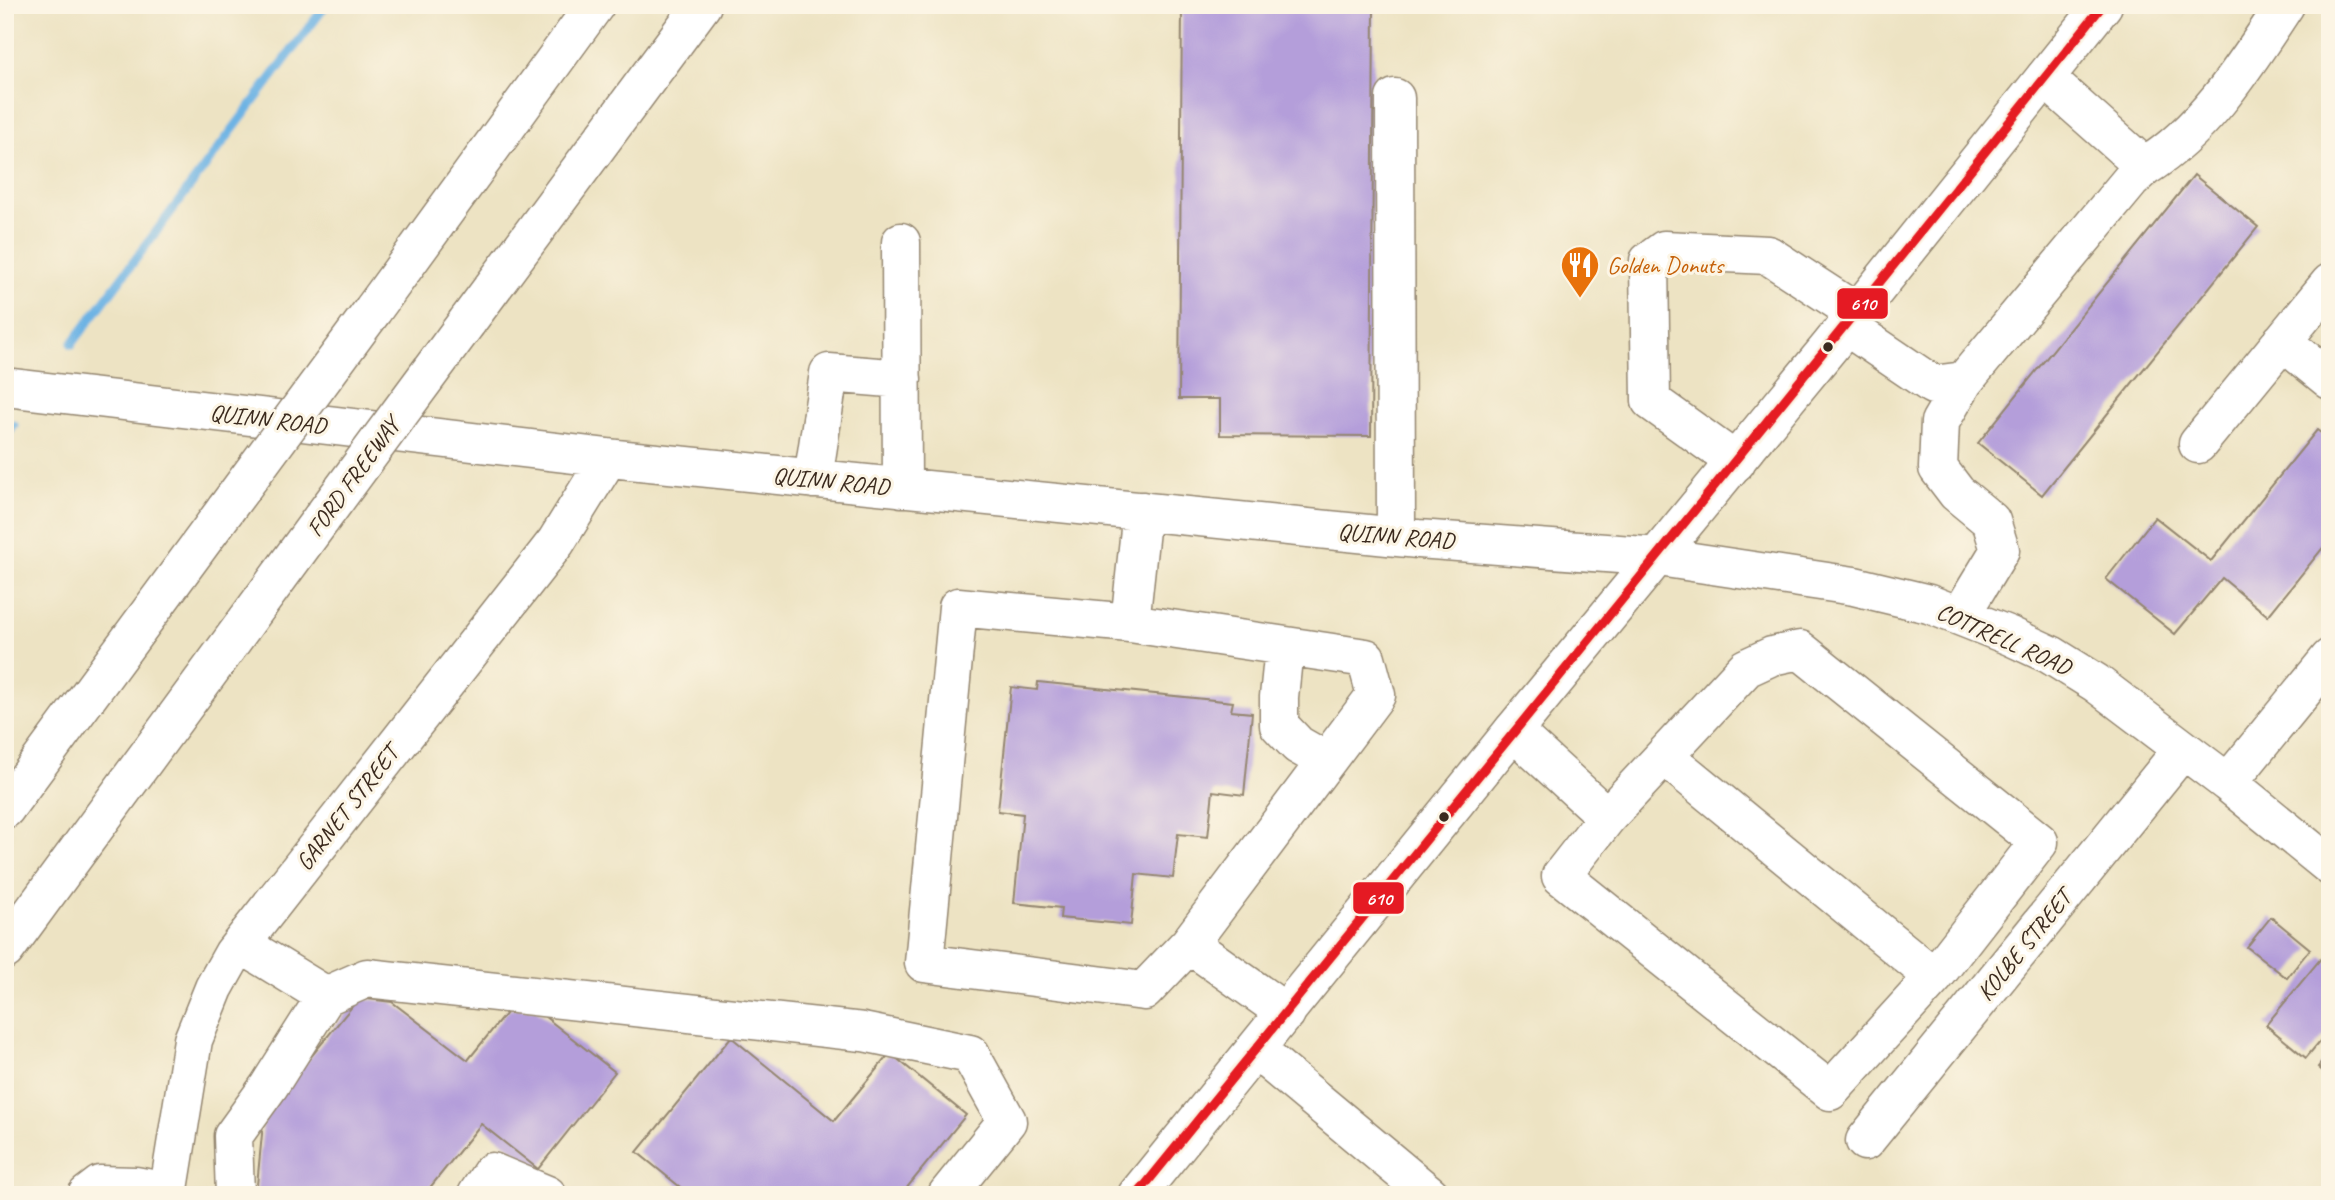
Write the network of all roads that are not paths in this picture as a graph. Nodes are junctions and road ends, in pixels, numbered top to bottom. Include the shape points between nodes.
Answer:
1 (595, 5) edge
2 (702, 5) edge
3 (2103, 5) edge
4 (2285, 5) edge
5 (2045, 78) junction
6 (1395, 98) dead end
7 (2145, 167) junction
8 (901, 242) dead end
9 (2330, 283) edge
10 (1851, 320) junction
11 (2282, 341) junction
12 (901, 379) junction
13 (2330, 380) edge
14 (1964, 382) junction
15 (5, 387) edge
16 (2198, 444) dead end
17 (608, 458) junction
18 (1736, 462) junction
19 (813, 479) junction
20 (902, 488) junction
21 (1142, 511) junction
22 (1396, 537) junction
23 (1659, 557) junction
24 (1959, 616) junction
25 (1130, 623) junction
26 (1284, 648) junction
27 (2330, 658) edge
28 (1513, 731) junction
29 (2183, 749) junction
30 (1664, 756) junction
31 (1326, 761) junction
32 (2228, 783) junction
33 (5, 809) edge
34 (1607, 817) junction
35 (2330, 866) edge
36 (241, 944) junction
37 (1189, 944) junction
38 (5, 950) edge
39 (1934, 977) junction
40 (326, 996) junction
41 (1286, 1013) junction
42 (1256, 1050) junction
43 (1865, 1141) dead end
44 (168, 1193) edge
45 (88, 1195) edge
46 (234, 1195) edge
47 (477, 1195) edge
48 (547, 1195) edge
49 (947, 1195) edge
50 (1137, 1195) edge
51 (1430, 1195) edge

1 - 33 main road, bridge
2 - 38 main road, FORD FREEWAY, bridge
3 - 5 main road
4 - 7 main road via 2213,108 2167,153
5 - 7 main road
5 - 10 main road
6 - 22 main road
7 - 14 main road
8 - 12 main road
9 - 11 main road
10 - 14 main road via 1933,385
10 - 18 main road
10 - 18 main road via 1768,255 1664,250 1649,261 1651,401
11 - 13 main road
11 - 16 main road
12 - 19 main road via 829,373
12 - 20 main road
14 - 24 main road via 1940,422 1938,468 1957,493 1991,521 2000,550
15 - 17 main road, QUINN ROAD
17 - 19 main road, QUINN ROAD
17 - 36 main road, GARNET STREET via 556,542
18 - 23 main road
19 - 20 main road, QUINN ROAD
20 - 21 main road, QUINN ROAD
21 - 22 main road, QUINN ROAD
21 - 25 main road
22 - 23 main road, QUINN ROAD
23 - 24 main road, COTTRELL ROAD via 1854,586
23 - 28 main road
24 - 29 main road, COTTRELL ROAD via 2051,655
25 - 26 main road
25 - 37 main road via 958,607 923,962 1144,990
26 - 31 main road via 1279,725 1298,745
26 - 31 main road via 1366,658 1376,695
27 - 32 main road
28 - 34 main road
28 - 41 main road
29 - 32 main road, COTTRELL ROAD
29 - 43 main road, KOLBE STREET
30 - 34 main road
30 - 39 main road
30 - 39 main road via 1746,668 1800,650 2039,842
31 - 37 main road
32 - 35 main road, COTTRELL ROAD
34 - 39 main road via 1561,876 1830,1091
36 - 40 main road
36 - 44 main road, GARNET STREET via 214,988 193,1040
37 - 41 main road
40 - 46 main road via 233,1136
40 - 49 main road via 367,978 863,1032 970,1054 1007,1121
41 - 42 main road
42 - 50 main road
42 - 51 main road
44 - 45 main road via 100,1185
47 - 48 main road via 492,1172

